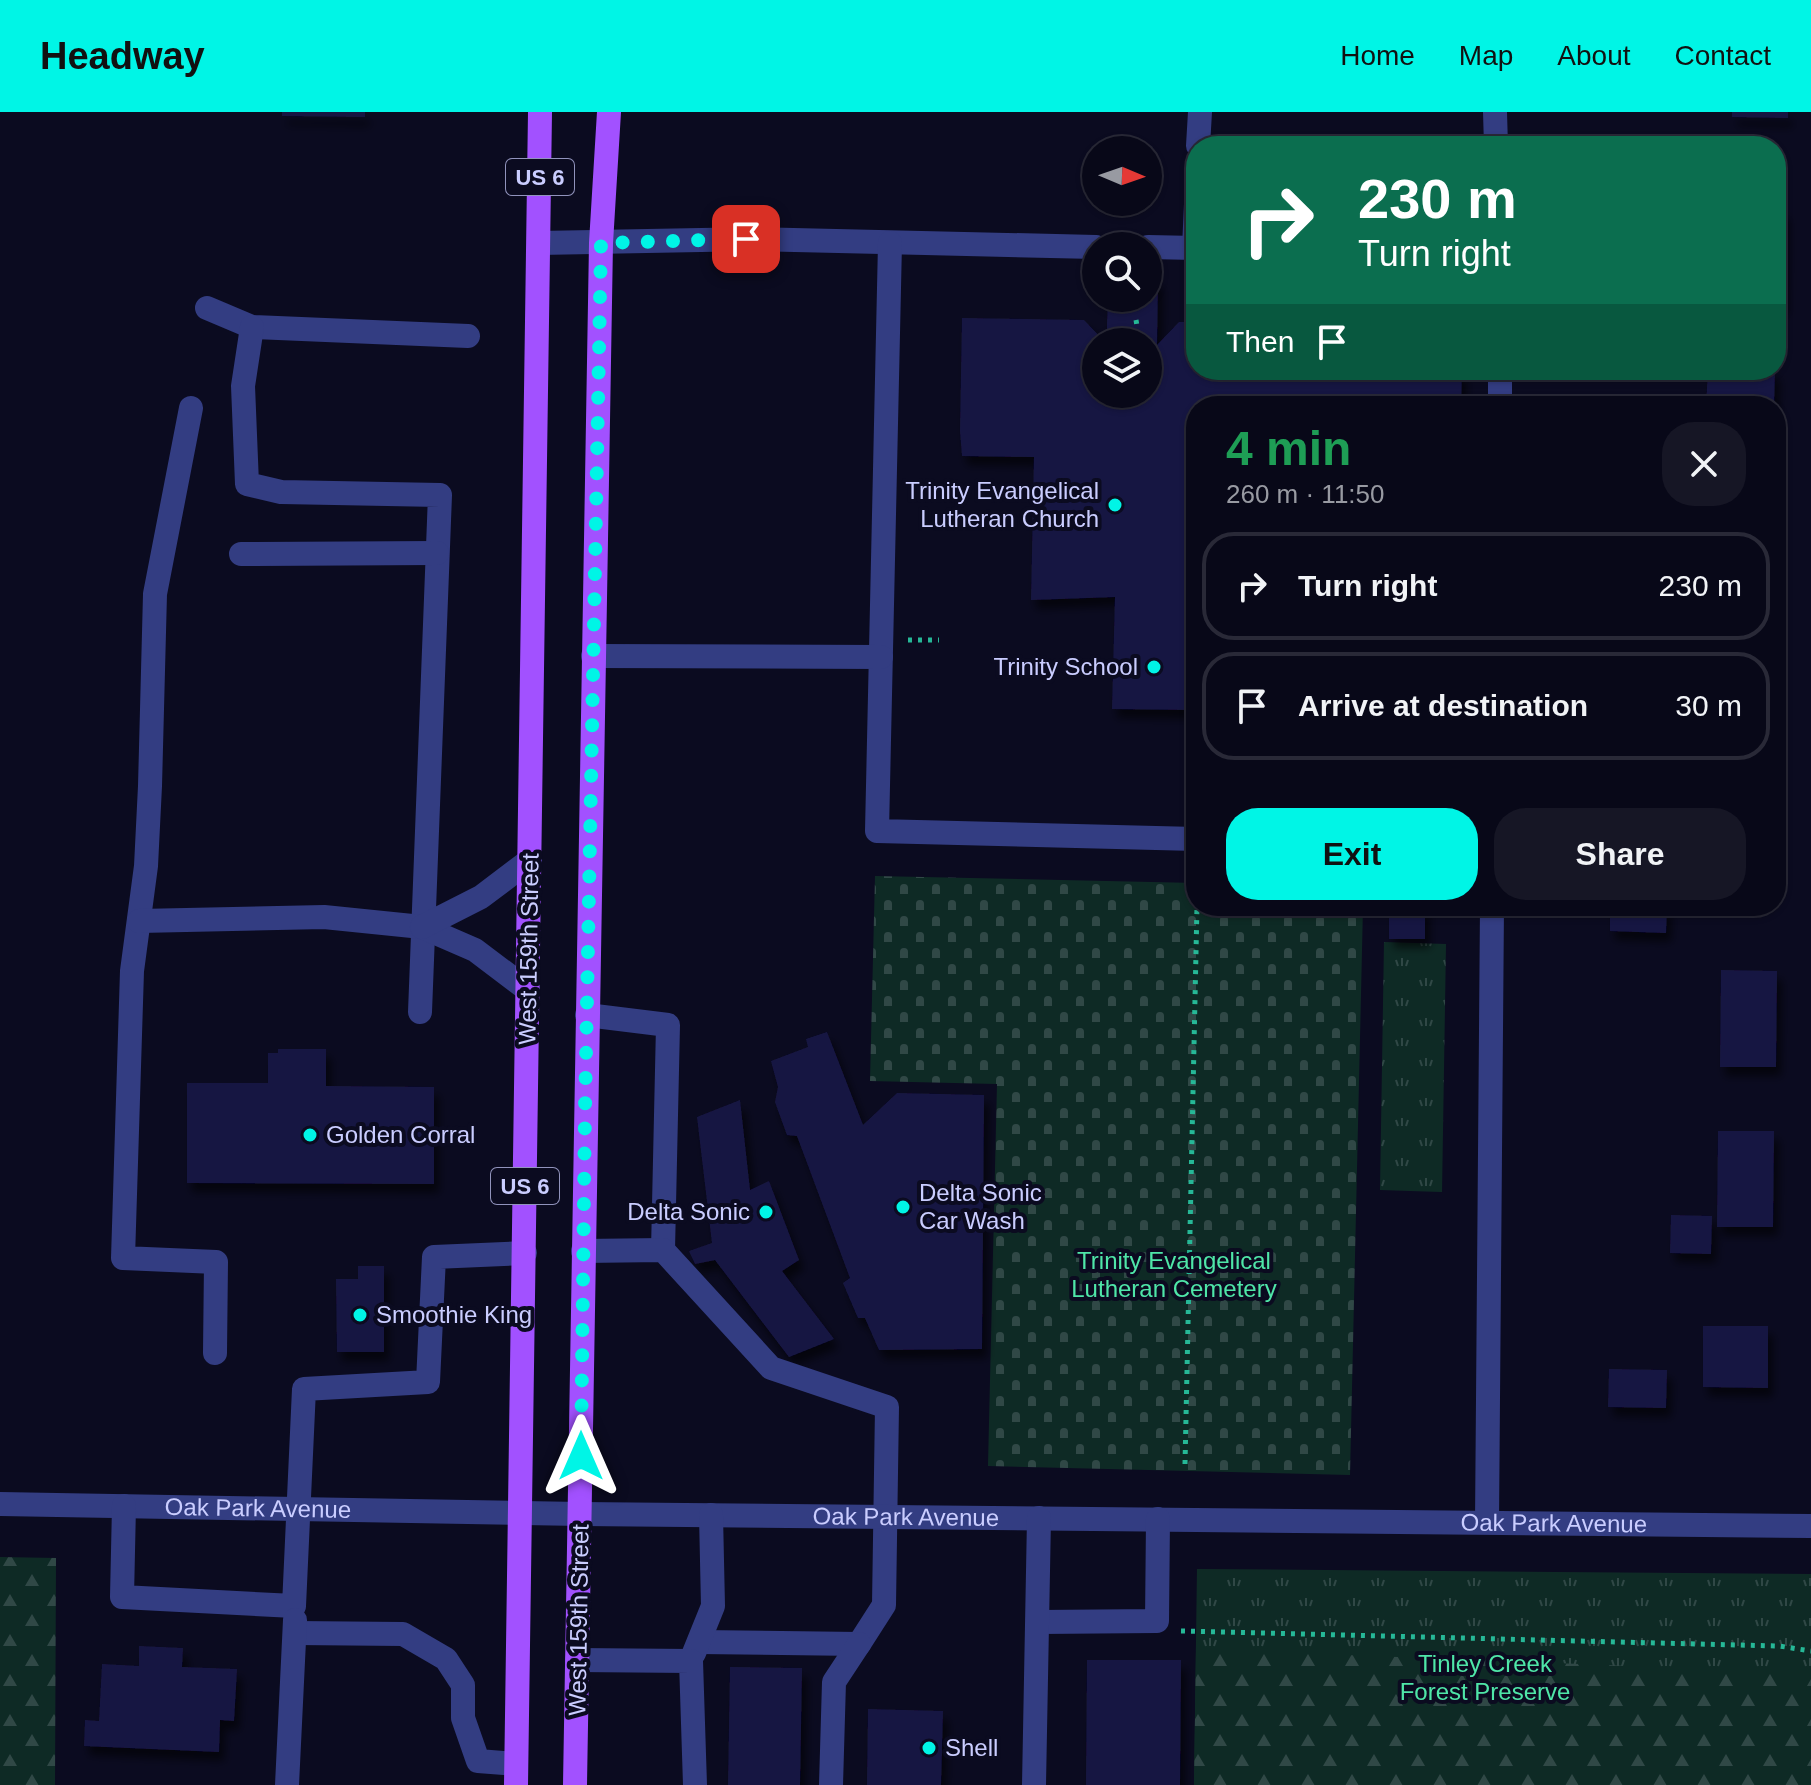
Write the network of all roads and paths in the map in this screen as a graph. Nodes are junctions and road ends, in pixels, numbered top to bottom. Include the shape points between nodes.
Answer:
1 (540, 112) edge
2 (609, 112) edge
3 (1200, 112) edge
4 (1495, 112) edge
5 (1199, 136) edge
6 (1496, 136) edge
7 (539, 243) junction
8 (601, 243) junction
9 (890, 243) junction
10 (1082, 247) edge
11 (1162, 247) edge
12 (1186, 248) edge
13 (207, 308) dead end
14 (252, 327) junction
15 (468, 336) dead end
16 (191, 408) dead end
17 (437, 553) junction
18 (241, 554) dead end
19 (593, 656) junction
20 (881, 657) junction
21 (1186, 839) edge
22 (530, 860) junction
23 (1197, 916) edge
24 (1492, 916) edge
25 (139, 921) junction
26 (422, 927) junction
27 (528, 990) junction
28 (420, 1012) dead end
29 (587, 1015) junction
30 (663, 1250) junction
31 (583, 1251) junction
32 (525, 1253) junction
33 (215, 1353) dead end
34 (1185, 1464) dead end
35 (0, 1504) edge
36 (124, 1506) junction
37 (298, 1508) junction
38 (521, 1512) junction
39 (581, 1514) junction
40 (711, 1515) junction
41 (883, 1516) junction
42 (1039, 1518) junction
43 (1158, 1519) junction
44 (1487, 1522) junction
45 (1811, 1526) edge
46 (294, 1606) junction
47 (1157, 1621) junction
48 (1039, 1622) junction
49 (295, 1633) junction
50 (859, 1644) junction
51 (695, 1651) junction
52 (1811, 1651) edge
53 (577, 1660) junction
54 (478, 1773) edge
55 (516, 1774) edge
56 (287, 1785) edge
57 (575, 1785) edge
58 (695, 1785) edge
59 (831, 1785) edge
60 (1034, 1785) edge

1 - 7 main road, West 159th Street / US 6
2 - 8 main road, West 159th Street / US 6
3 - 5 street
4 - 6 street
7 - 8 street
7 - 22 main road, West 159th Street / US 6
8 - 9 street
8 - 19 main road, West 159th Street / US 6
9 - 10 street
9 - 20 street
11 - 12 street
13 - 14 street
14 - 15 street
14 - 17 street via 243,386 247,484 281,492 440,495
16 - 25 street via 155,594 149,813
17 - 18 street
17 - 26 street
19 - 20 street
19 - 29 main road, West 159th Street / US 6
20 - 21 street via 877,831
22 - 26 street via 481,897
22 - 27 main road, West 159th Street / US 6
23 - 34 path
24 - 44 street
25 - 26 street via 324,917
25 - 33 street via 132,971 123,1258 216,1262
26 - 27 street via 475,950
26 - 28 street
27 - 32 main road, West 159th Street / US 6
29 - 30 street via 668,1025
29 - 31 main road, West 159th Street / US 6
30 - 31 street
30 - 41 street via 771,1368 887,1407
31 - 39 main road, West 159th Street / US 6
32 - 37 street via 434,1257 428,1382 304,1389
32 - 38 main road, West 159th Street / US 6
35 - 36 street, Oak Park Avenue
36 - 37 street, Oak Park Avenue
36 - 46 street via 122,1597
37 - 38 street, Oak Park Avenue
37 - 46 street
38 - 39 street, Oak Park Avenue
38 - 55 main road, West 159th Street / US 6
39 - 40 street, Oak Park Avenue
39 - 53 main road, West 159th Street / US 6
40 - 41 street, Oak Park Avenue
40 - 51 street via 713,1606
41 - 42 street, Oak Park Avenue
41 - 50 street via 884,1605
42 - 43 street, Oak Park Avenue
42 - 48 street
43 - 44 street, Oak Park Avenue
43 - 47 street
44 - 45 street, Oak Park Avenue
46 - 49 street
47 - 48 street
47 - 52 path via 1183,1632 1779,1646
48 - 60 street
49 - 54 street via 403,1634 446,1659 463,1685 463,1718
49 - 56 street
50 - 51 street
50 - 59 street via 834,1682
51 - 53 street
51 - 58 street
53 - 57 main road, West 159th Street / US 6
54 - 55 street

